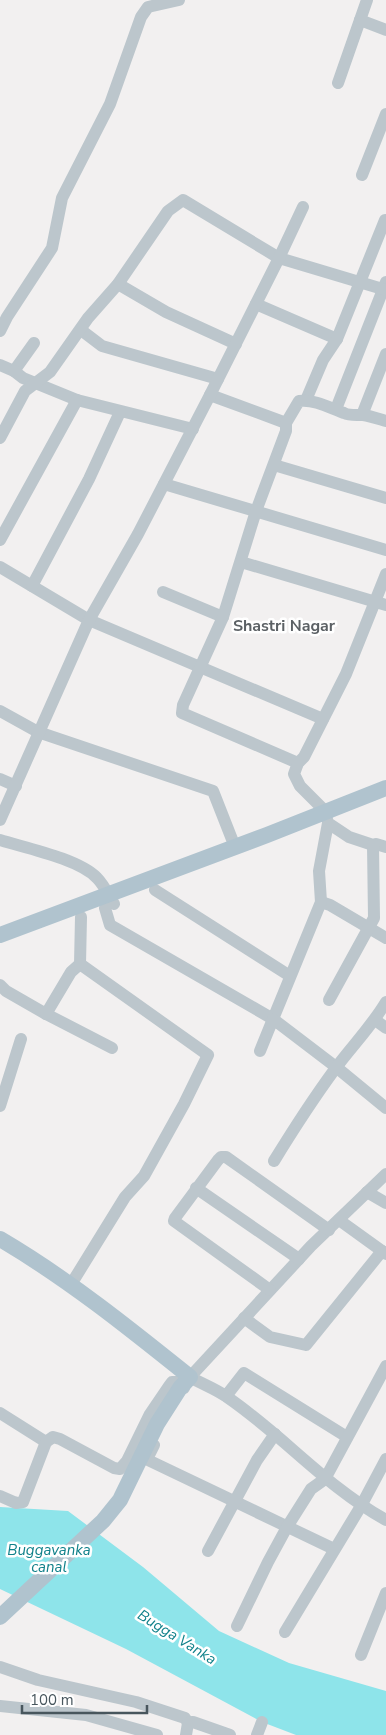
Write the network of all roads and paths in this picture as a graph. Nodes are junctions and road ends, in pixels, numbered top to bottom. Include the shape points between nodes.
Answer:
1 (179, 0) edge
2 (367, 0) edge
3 (360, 20) junction
4 (386, 30) edge
5 (338, 83) dead end
6 (386, 114) edge
7 (362, 175) dead end
8 (303, 206) dead end
9 (386, 220) edge
10 (279, 258) junction
11 (358, 283) junction
12 (118, 284) junction
13 (385, 287) edge
14 (256, 304) junction
15 (3, 316) edge
16 (81, 330) junction
17 (0, 332) edge
18 (337, 339) junction
19 (34, 342) dead end
20 (236, 344) junction
21 (386, 354) edge
22 (0, 365) edge
23 (14, 371) junction
24 (218, 379) junction
25 (35, 384) junction
26 (210, 395) junction
27 (77, 400) junction
28 (306, 400) junction
29 (336, 409) junction
30 (120, 412) junction
31 (362, 415) junction
32 (386, 421) edge
33 (286, 423) junction
34 (193, 429) junction
35 (0, 438) edge
36 (274, 465) junction
37 (164, 484) junction
38 (386, 498) edge
39 (256, 511) junction
40 (0, 540) edge
41 (386, 550) edge
42 (241, 562) junction
43 (0, 567) edge
44 (386, 574) edge
45 (32, 586) junction
46 (162, 592) dead end
47 (380, 604) edge
48 (223, 617) junction
49 (89, 620) junction
50 (201, 668) junction
51 (0, 711) edge
52 (323, 719) junction
53 (39, 732) junction
54 (298, 763) junction
55 (0, 779) edge
56 (16, 786) junction
57 (386, 788) edge
58 (386, 799) edge
59 (327, 817) junction
60 (0, 820) edge
61 (0, 840) edge
62 (372, 845) junction
63 (236, 847) junction
64 (386, 847) edge
65 (155, 890) junction
66 (109, 902) junction
67 (321, 902) junction
68 (81, 917) junction
69 (370, 928) junction
70 (0, 935) edge
71 (386, 938) edge
72 (0, 947) edge
73 (80, 964) junction
74 (290, 976) junction
75 (0, 985) edge
76 (328, 1000) dead end
77 (386, 1002) edge
78 (46, 1014) junction
79 (273, 1019) junction
80 (376, 1020) junction
81 (386, 1028) edge
82 (22, 1039) dead end
83 (112, 1048) dead end
84 (260, 1051) dead end
85 (336, 1067) junction
86 (0, 1106) edge
87 (386, 1108) edge
88 (274, 1161) dead end
89 (386, 1174) edge
90 (196, 1188) junction
91 (367, 1192) junction
92 (386, 1203) edge
93 (339, 1220) junction
94 (328, 1230) junction
95 (0, 1239) edge
96 (384, 1252) edge
97 (299, 1259) junction
98 (70, 1286) junction
99 (270, 1290) junction
100 (244, 1318) junction
101 (386, 1366) edge
102 (187, 1380) junction
103 (226, 1396) junction
104 (0, 1413) edge
105 (275, 1434) junction
106 (347, 1437) junction
107 (46, 1442) junction
108 (386, 1459) edge
109 (325, 1479) junction
110 (0, 1496) edge
111 (234, 1500) junction
112 (360, 1506) junction
113 (386, 1520) edge
114 (287, 1527) junction
115 (334, 1549) junction
116 (208, 1551) dead end
117 (386, 1593) edge
118 (0, 1617) edge
119 (237, 1626) dead end
120 (285, 1632) dead end
121 (361, 1655) dead end
122 (0, 1667) edge
123 (0, 1706) edge
124 (262, 1722) dead end
125 (187, 1729) edge
126 (158, 1735) edge
127 (230, 1735) edge
128 (257, 1735) edge

1 - 15 street via 148,7 141,17 110,104 62,198 52,248
2 - 3 street
3 - 4 street
3 - 5 street
6 - 7 street
8 - 10 street
9 - 11 street
10 - 11 street
10 - 12 street via 183,200 168,211
10 - 14 street
11 - 13 street
11 - 18 street
12 - 16 street
12 - 20 street via 166,312
13 - 29 street
14 - 18 street
14 - 20 street
15 - 17 street
16 - 24 street via 102,346
16 - 25 street via 50,372
18 - 28 street
19 - 23 street
20 - 24 street
21 - 31 street
22 - 23 street
23 - 25 street
24 - 26 street
25 - 27 street
25 - 35 street via 25,391
26 - 33 street
26 - 34 street
27 - 30 street
27 - 40 street
28 - 29 street
28 - 33 street via 299,401
29 - 31 street via 342,413
30 - 34 street
30 - 45 street via 89,479
31 - 32 street
33 - 36 street
34 - 37 street
36 - 38 street
36 - 39 street
37 - 39 street
37 - 49 street
39 - 41 street
39 - 42 street
42 - 47 street
42 - 48 street
43 - 45 street
44 - 47 street
45 - 49 street
46 - 48 street
47 - 52 street
48 - 50 street
49 - 50 street
49 - 53 street
50 - 52 street
50 - 54 street via 182,713
51 - 53 street
52 - 54 street
53 - 56 street
53 - 63 street via 213,791
54 - 59 street via 294,774 300,786
55 - 56 street
56 - 60 street
57 - 59 main road
58 - 59 main road
59 - 62 street via 349,837
59 - 63 main road
59 - 65 main road
59 - 67 street via 319,871
61 - 66 street via 76,865 97,878
62 - 64 street
62 - 69 street via 374,918
63 - 66 main road
65 - 66 main road
65 - 74 street
66 - 68 main road
66 - 70 main road
66 - 79 street via 110,925
67 - 69 street
67 - 74 street
68 - 72 main road
68 - 73 street
69 - 71 street
69 - 76 street
73 - 78 street via 71,972
73 - 98 street via 208,1055 144,1176 125,1197
74 - 79 street
75 - 78 street via 6,992
77 - 80 street
78 - 83 street
79 - 84 street
79 - 85 street
80 - 81 street
80 - 85 street
82 - 86 street
85 - 87 street
85 - 88 street
89 - 91 street
90 - 94 street via 218,1160 226,1157
90 - 97 street
90 - 99 street via 175,1218 175,1223
91 - 92 street
91 - 93 street
93 - 94 street
93 - 96 street
94 - 97 street
95 - 98 main road
96 - 100 street via 306,1345 270,1337
97 - 99 street
98 - 102 main road via 107,1311
99 - 100 street
100 - 102 street
101 - 106 street
102 - 103 street
102 - 107 street via 172,1382 168,1386 120,1469 60,1439 53,1437
102 - 111 street via 183,1394 148,1460
102 - 118 main road via 157,1424 120,1500 103,1521
103 - 105 street
103 - 106 street via 244,1373
104 - 107 street
105 - 109 street
105 - 111 street
106 - 109 street
107 - 110 street via 23,1502 16,1503
108 - 112 street
109 - 112 street
109 - 114 street via 310,1489
111 - 114 street
111 - 116 street
112 - 113 street
112 - 115 street
114 - 115 street
114 - 119 street
115 - 120 street
117 - 121 street
122 - 125 street via 185,1718
123 - 126 street via 86,1715
124 - 128 street
125 - 127 street via 193,1722

